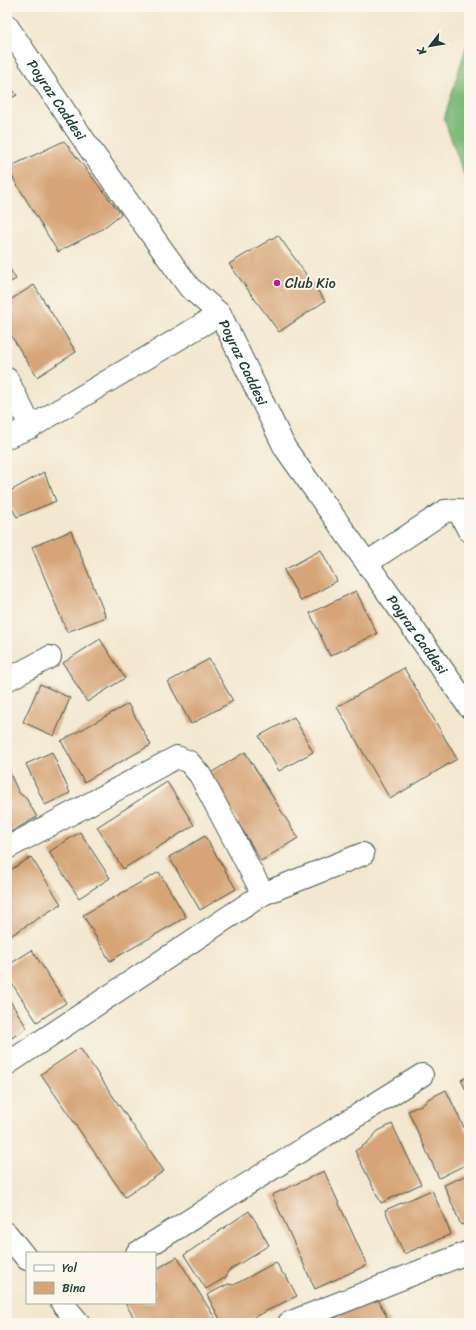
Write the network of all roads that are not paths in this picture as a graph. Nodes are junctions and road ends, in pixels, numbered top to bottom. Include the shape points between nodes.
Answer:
1 (7, 26) edge
2 (220, 314) junction
3 (7, 379) edge
4 (31, 427) junction
5 (7, 437) edge
6 (469, 531) edge
7 (366, 563) junction
8 (50, 656) dead end
9 (7, 680) edge
10 (469, 707) edge
11 (7, 848) edge
12 (363, 854) dead end
13 (263, 894) junction
14 (7, 1064) edge
15 (422, 1074) dead end
16 (7, 1234) edge
17 (139, 1252) edge
18 (469, 1252) edge
19 (26, 1258) edge
20 (63, 1304) edge
21 (79, 1323) edge
22 (289, 1323) edge

1 - 2 street, Poyraz Caddesi via 90,149 189,287
2 - 4 street
2 - 7 street, Poyraz Caddesi via 285,448
3 - 4 street
4 - 5 street
6 - 7 street via 458,510 445,511
7 - 10 street, Poyraz Caddesi
8 - 9 street
11 - 13 street via 177,757 189,762 200,775
12 - 13 street
13 - 14 street
15 - 17 street
16 - 19 street
18 - 22 street
20 - 21 street

